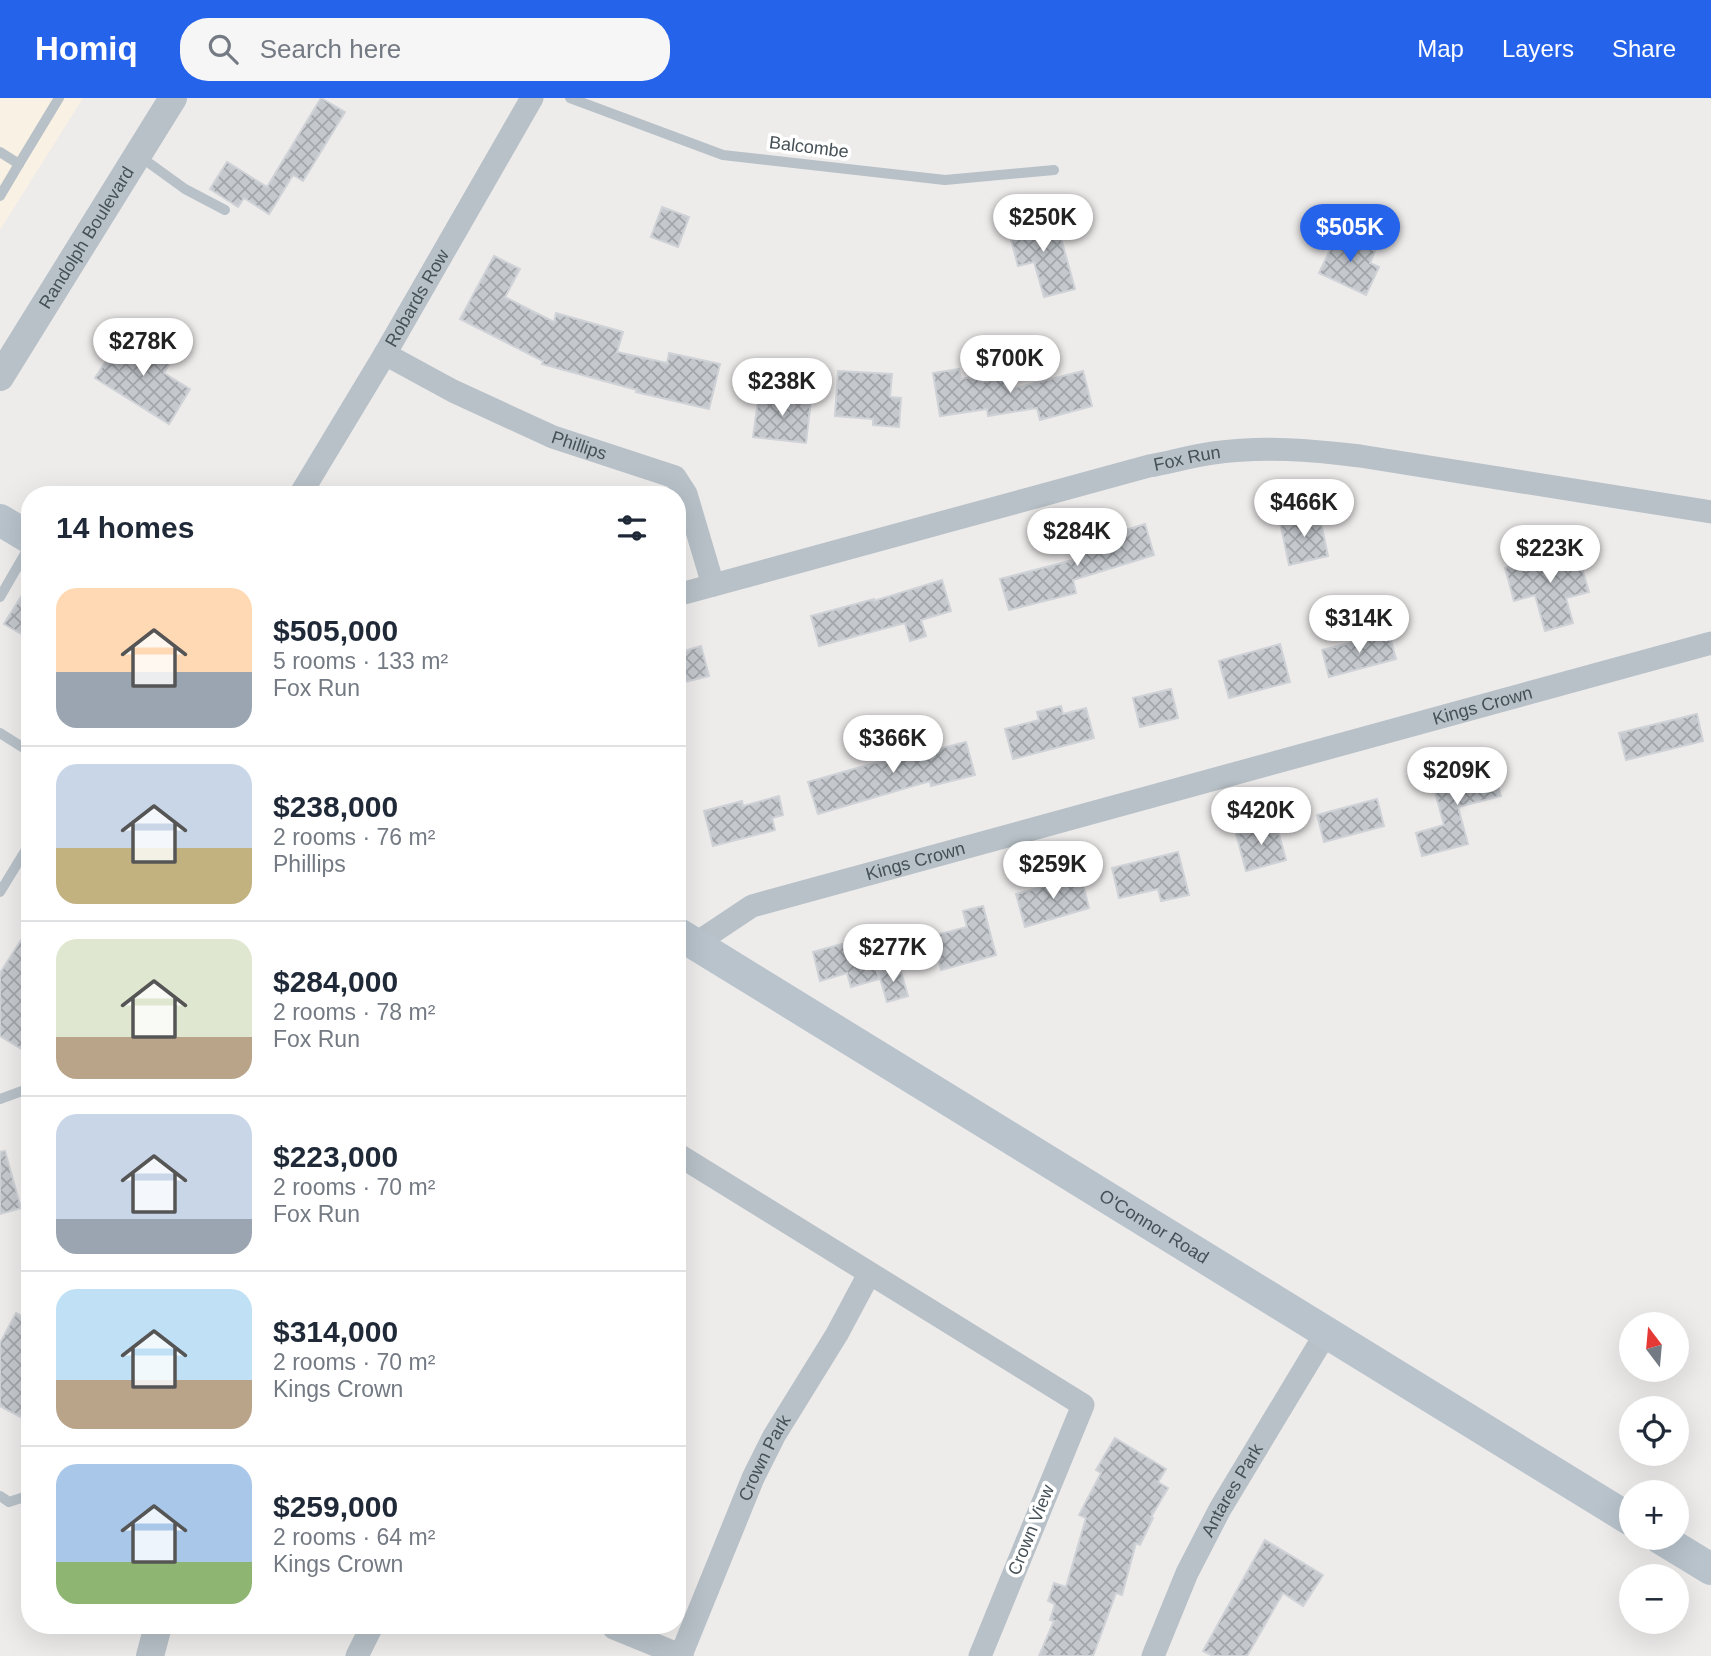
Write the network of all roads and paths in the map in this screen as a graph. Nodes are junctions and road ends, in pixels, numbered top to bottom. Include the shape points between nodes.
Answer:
1 (59, 98) edge
2 (173, 98) edge
3 (532, 98) edge
4 (570, 98) edge
5 (0, 152) edge
6 (138, 155) junction
7 (19, 164) junction
8 (1054, 170) dead end
9 (0, 195) edge
10 (225, 210) dead end
11 (386, 354) junction
12 (0, 377) edge
13 (305, 486) edge
14 (681, 486) edge
15 (686, 494) edge
16 (1711, 512) edge
17 (0, 520) edge
18 (21, 533) edge
19 (21, 562) edge
20 (0, 570) edge
21 (12, 578) junction
22 (713, 585) junction
23 (686, 592) edge
24 (0, 597) edge
25 (1711, 643) edge
26 (0, 733) edge
27 (21, 746) edge
28 (21, 858) edge
29 (0, 892) edge
30 (686, 939) edge
31 (21, 1091) edge
32 (0, 1099) edge
33 (686, 1160) edge
34 (869, 1274) junction
35 (1326, 1333) junction
36 (0, 1496) edge
37 (21, 1498) edge
38 (1619, 1513) edge
39 (1680, 1550) edge
40 (1711, 1569) edge
41 (157, 1634) edge
42 (368, 1634) edge
43 (627, 1634) edge
44 (150, 1656) edge
45 (357, 1656) edge
46 (682, 1656) edge
47 (980, 1656) edge
48 (1153, 1656) edge

1 - 7 lane
2 - 6 street, Randolph Boulevard
3 - 11 street, Robards Row
4 - 8 lane, Balcombe via 723,155 945,180
5 - 7 lane
6 - 10 lane via 185,189
6 - 12 street, Randolph Boulevard
7 - 9 lane
11 - 13 street, Robards Row
11 - 14 street, Phillips via 453,391 553,436 675,477
15 - 22 street, Phillips
16 - 22 street, Fox Run via 1360,456 1261,449 1149,466
17 - 18 main road
19 - 21 lane
20 - 21 lane
21 - 24 lane
22 - 23 street, Fox Run
25 - 30 street, Kings Crown via 752,906
26 - 27 lane
28 - 29 lane
30 - 35 main road, O'Connor Road
31 - 32 lane
33 - 34 street
34 - 46 street, Crown Park via 753,1478
34 - 47 street, Crown View via 1083,1405
35 - 38 main road, O'Connor Road
35 - 48 street, Antares Park via 1220,1509
36 - 37 lane via 9,1502
39 - 40 main road
41 - 44 street
42 - 45 street
43 - 46 street, Crown Park

